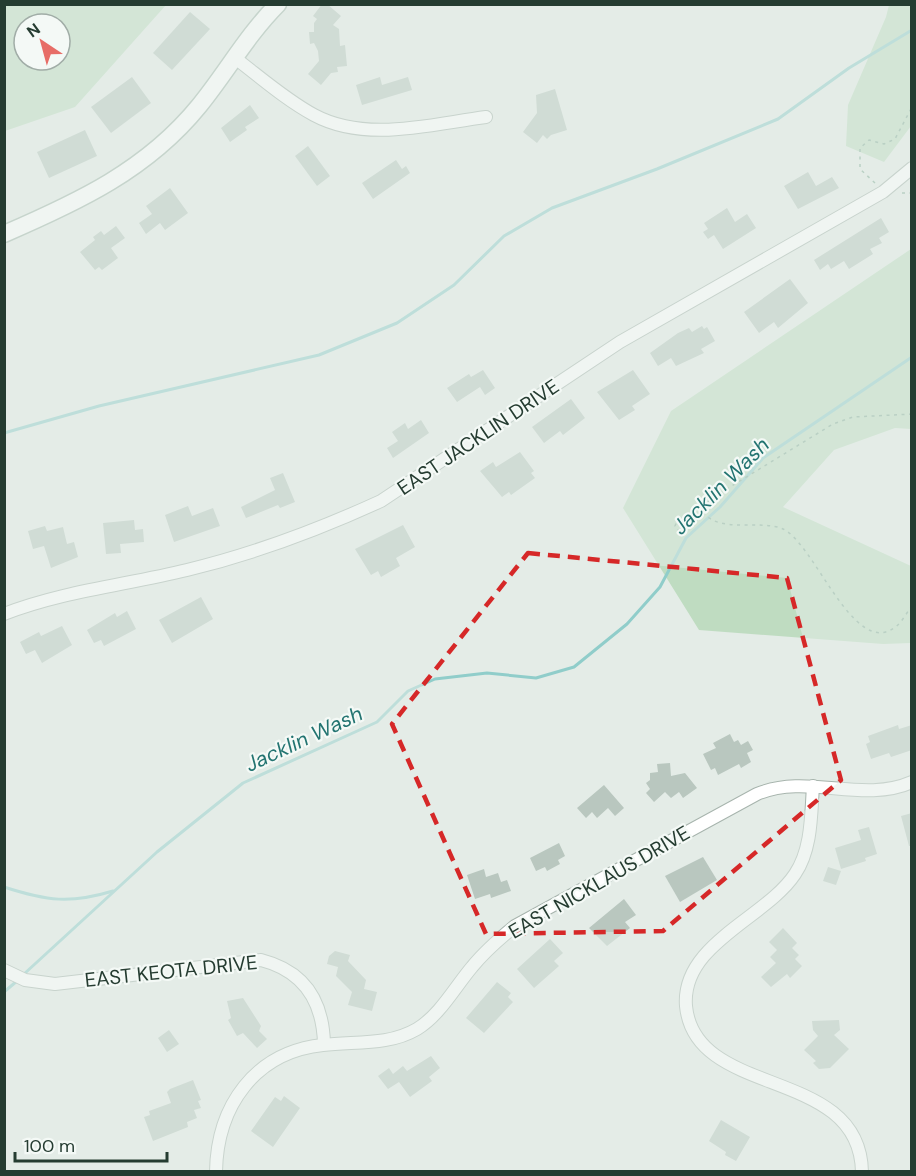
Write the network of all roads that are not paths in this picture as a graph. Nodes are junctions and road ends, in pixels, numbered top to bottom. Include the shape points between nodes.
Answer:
1 (278, 4) edge
2 (235, 58) junction
3 (486, 117) dead end
4 (912, 168) edge
5 (4, 234) edge
6 (4, 614) edge
7 (912, 782) edge
8 (813, 786) junction
9 (4, 970) edge
10 (324, 1044) junction
11 (216, 1172) edge
12 (862, 1172) edge

1 - 2 street
2 - 3 street via 314,115 338,124 388,130
2 - 5 street via 186,122 134,168 77,202
4 - 6 street, EAST JACKLIN DRIVE via 887,189 620,342 381,501 311,530 205,565 34,602
7 - 8 street, EAST NICKLAUS DRIVE via 864,790
8 - 10 street, EAST NICKLAUS DRIVE via 778,787 745,800 515,926 489,947 436,1013 418,1029 372,1043
8 - 12 street via 807,841 795,874 704,956 689,978 686,1007 697,1035 717,1056 821,1104 841,1118 858,1144
9 - 10 street, EAST KEOTA DRIVE via 25,980 55,984 261,960 292,971 310,990 321,1015
10 - 11 street, EAST NICKLAUS DRIVE via 274,1060 243,1088 222,1126

